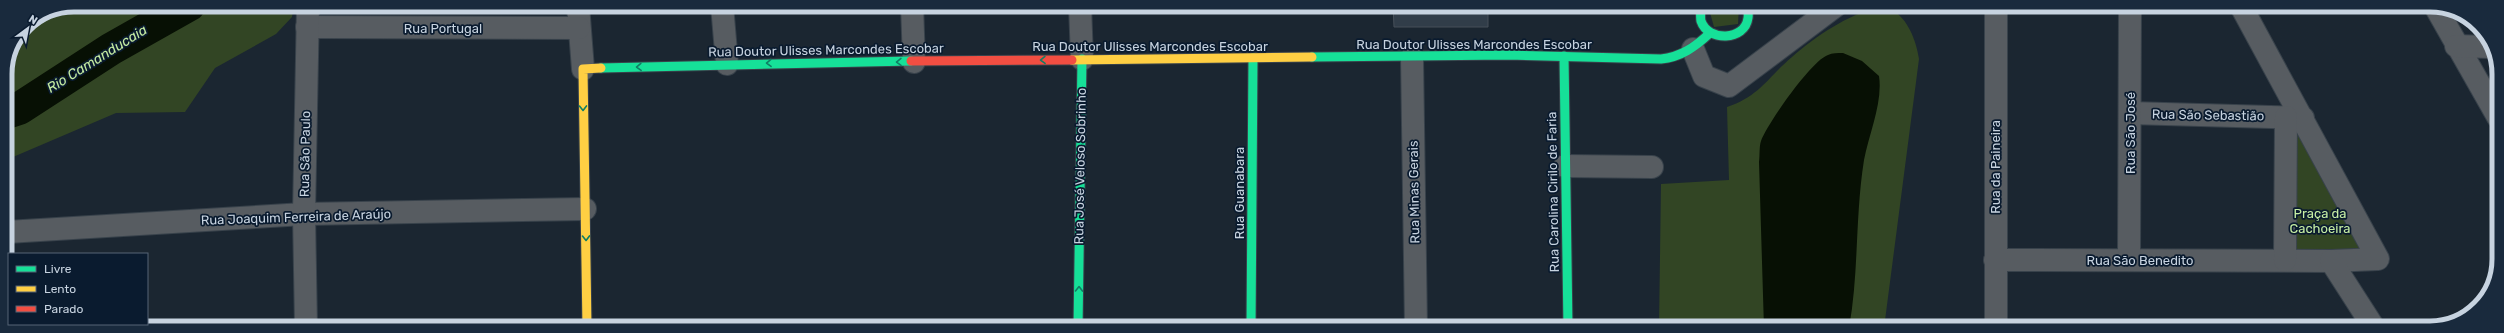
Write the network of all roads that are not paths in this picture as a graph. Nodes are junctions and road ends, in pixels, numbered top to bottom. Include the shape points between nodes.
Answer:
1 (307, 12) edge
2 (578, 12) edge
3 (723, 12) edge
4 (912, 12) edge
5 (1080, 12) edge
6 (1701, 12) edge
7 (1748, 12) edge
8 (1829, 12) edge
9 (1996, 12) edge
10 (2130, 12) edge
11 (2244, 12) edge
12 (2439, 13) edge
13 (306, 27) junction
14 (579, 28) junction
15 (1710, 33) junction
16 (2456, 46) junction
17 (2486, 47) edge
18 (1693, 49) junction
19 (1564, 56) junction
20 (1412, 57) junction
21 (1253, 58) junction
22 (1082, 59) junction
23 (914, 62) junction
24 (727, 64) junction
25 (583, 69) junction
26 (2492, 108) edge
27 (2130, 113) junction
28 (2295, 117) junction
29 (1565, 166) junction
30 (1652, 167) dead end
31 (585, 209) junction
32 (304, 214) junction
33 (12, 232) edge
34 (1995, 260) junction
35 (2129, 260) junction
36 (2286, 260) junction
37 (2331, 261) junction
38 (306, 321) edge
39 (587, 321) edge
40 (1078, 321) edge
41 (1251, 321) edge
42 (1416, 321) edge
43 (1568, 321) edge
44 (1996, 321) edge
45 (2370, 321) edge

1 - 13 street, Rua São Paulo
2 - 14 street
3 - 24 street
4 - 23 street
5 - 22 street, Rua José Veloso Sobrinho
6 - 15 street via 1700,20
7 - 15 street via 1748,17 1740,31 1726,37
8 - 18 street via 1729,86 1704,76
9 - 34 street, Rua da Paineira
10 - 27 street, Rua São José
11 - 28 street
12 - 16 street
13 - 14 street, Rua Portugal
13 - 32 street, Rua São Paulo
14 - 25 street
15 - 18 street, Rua Doutor Ulisses Marcondes Escobar
16 - 17 street
16 - 26 street
18 - 19 street, Rua Doutor Ulisses Marcondes Escobar via 1674,58 1662,59
19 - 20 street, Rua Doutor Ulisses Marcondes Escobar
19 - 29 street, Rua Carolina Cirilo de Faria
20 - 21 street, Rua Doutor Ulisses Marcondes Escobar
20 - 42 street, Rua Minas Gerais
21 - 22 street, Rua Doutor Ulisses Marcondes Escobar
21 - 41 street, Rua Guanabara
22 -> 23 street, Rua Doutor Ulisses Marcondes Escobar
40 -> 22 street, Rua José Veloso Sobrinho
23 -> 24 street, Rua Doutor Ulisses Marcondes Escobar
24 -> 25 street, Rua Doutor Ulisses Marcondes Escobar
25 -> 31 street
27 - 28 street, Rua São Sebastião
27 - 35 street, Rua São José
28 - 36 street
28 - 37 street via 2378,259
29 - 30 street
29 - 43 street, Rua Carolina Cirilo de Faria
31 - 32 street, Rua Joaquim Ferreira de Araújo
31 -> 39 street
32 - 33 street, Rua Joaquim Ferreira de Araújo
32 - 38 street, Rua São Paulo
34 - 35 street, Rua São Benedito
34 - 44 street, Rua da Paineira
35 - 36 street, Rua São Benedito
36 - 37 street
37 - 45 street

